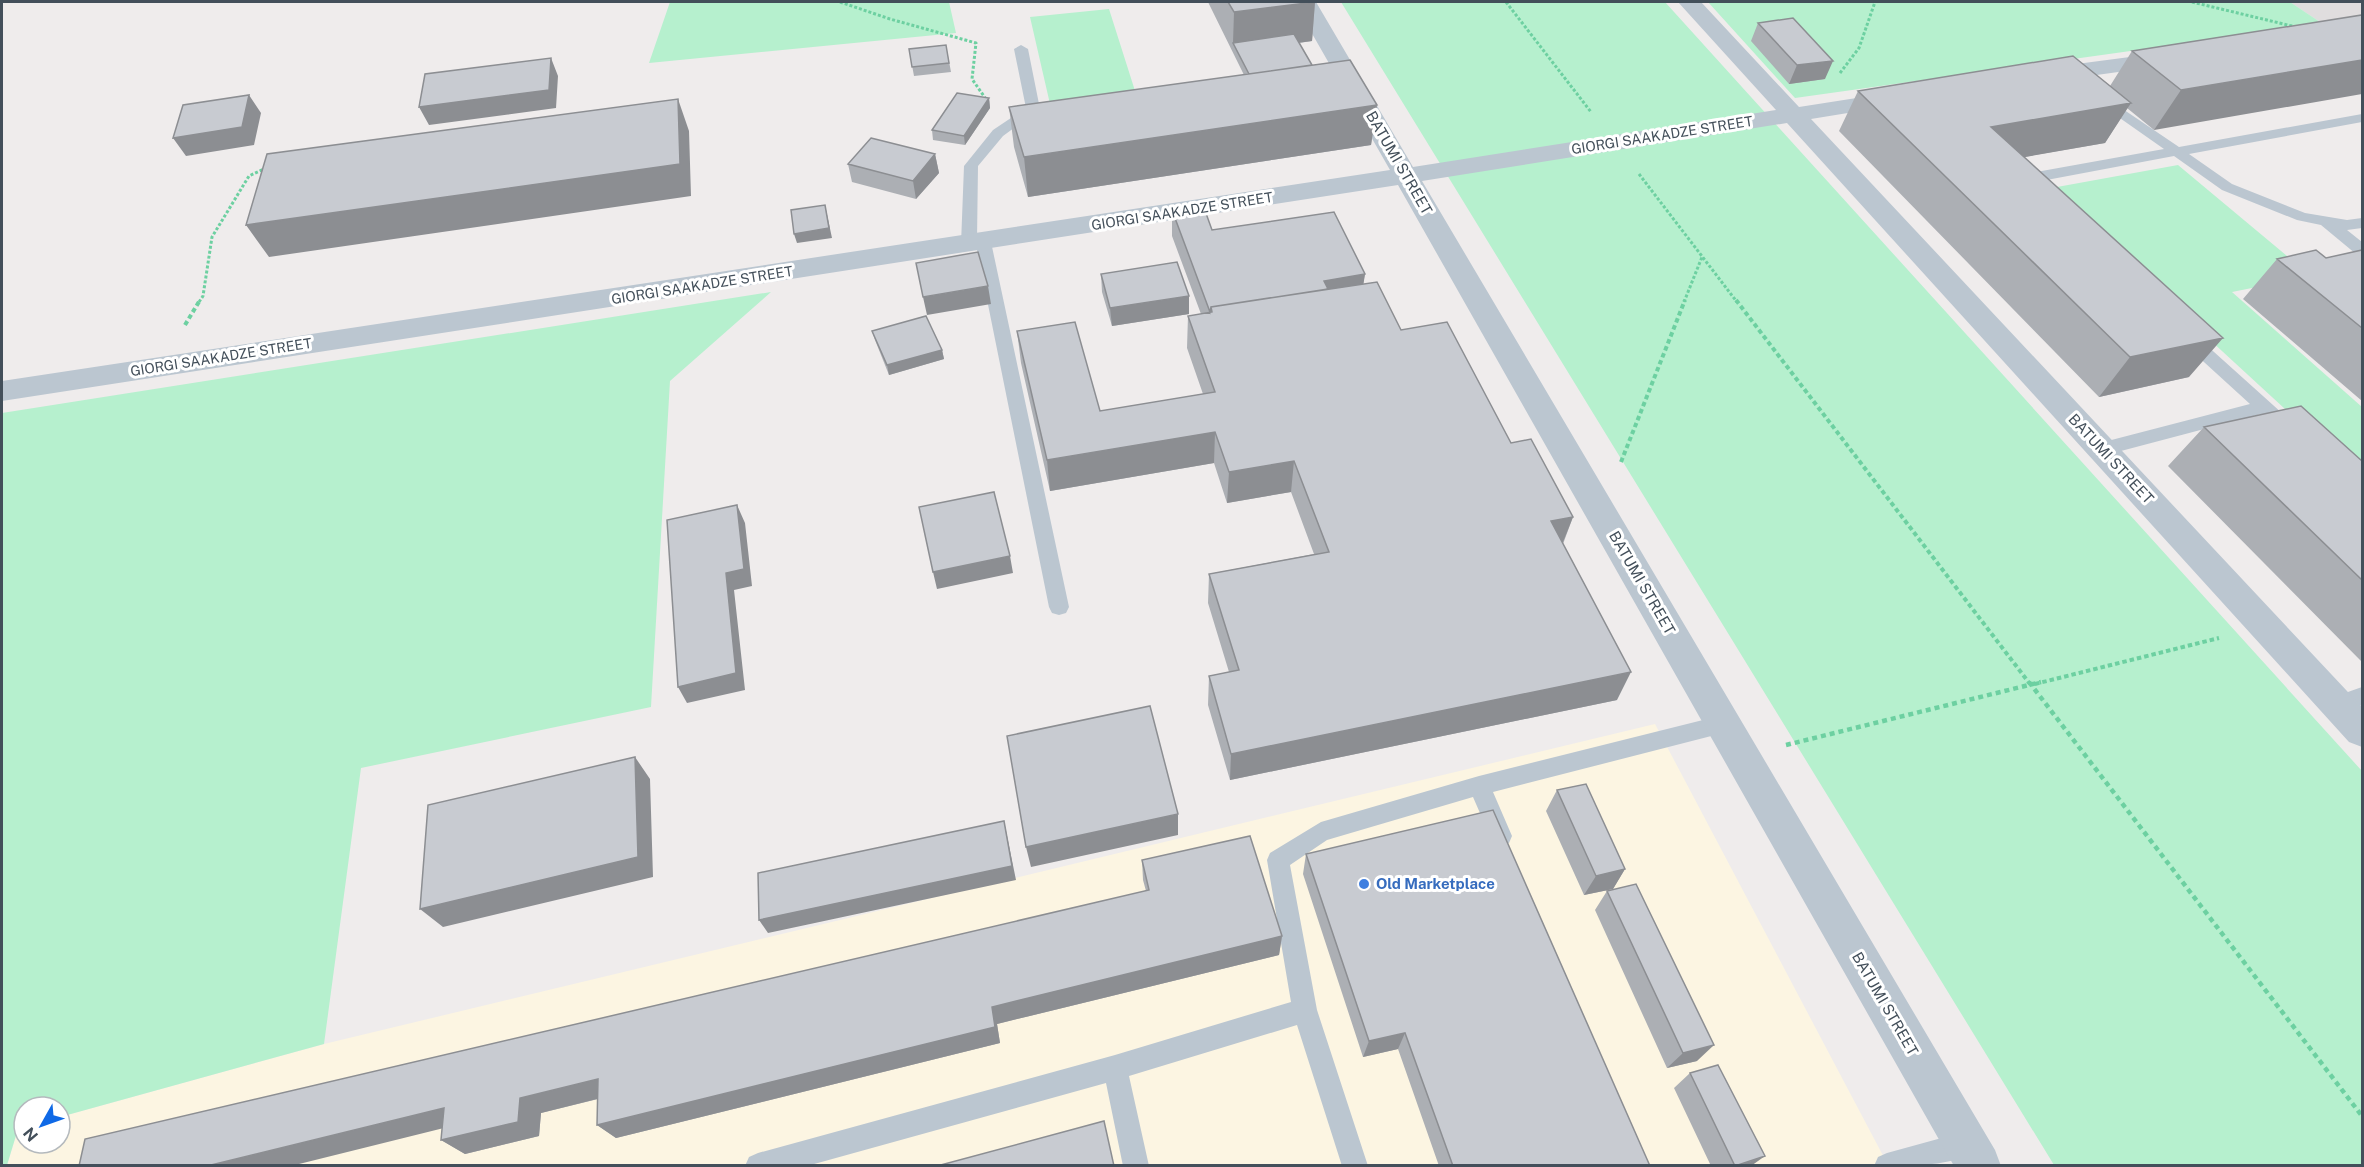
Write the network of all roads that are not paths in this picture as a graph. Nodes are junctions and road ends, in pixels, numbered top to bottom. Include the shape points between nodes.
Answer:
1 (1305, 2) edge
2 (1689, 2) edge
3 (1021, 49) dead end
4 (2194, 55) edge
5 (2019, 80) edge
6 (2080, 83) junction
7 (1917, 96) edge
8 (1793, 115) junction
9 (2362, 118) edge
10 (2177, 152) junction
11 (1406, 176) junction
12 (2036, 197) edge
13 (2325, 220) junction
14 (2362, 223) edge
15 (976, 243) junction
16 (2362, 250) edge
17 (2176, 326) edge
18 (2, 391) edge
19 (2264, 407) junction
20 (2297, 437) edge
21 (2102, 448) junction
22 (1059, 607) dead end
23 (2350, 700) edge
24 (1724, 724) junction
25 (2362, 731) edge
26 (1479, 786) junction
27 (1512, 862) edge
28 (1305, 1010) junction
29 (1114, 1068) junction
30 (1973, 1155) edge
31 (758, 1166) edge
32 (1136, 1166) edge
33 (1355, 1166) edge
34 (1887, 1166) edge

1 - 11 street, BATUMI STREET
2 - 8 street, BATUMI STREET
3 - 15 lane via 1033,110 998,133 971,166
4 - 6 street
5 - 6 street
6 - 10 lane
7 - 8 street, GIORGI SAAKADZE STREET
8 - 11 street, GIORGI SAAKADZE STREET
8 - 21 street, BATUMI STREET
9 - 10 lane
10 - 12 lane via 2018,181
10 - 13 lane via 2227,187 2302,217
11 - 15 street, GIORGI SAAKADZE STREET
11 - 24 street, BATUMI STREET
13 - 14 lane via 2347,225
13 - 16 lane
15 - 18 street, GIORGI SAAKADZE STREET
15 - 22 lane
17 - 19 lane
19 - 20 lane
19 - 21 lane
21 - 23 street, BATUMI STREET via 2266,626
23 - 25 street, BATUMI STREET
24 - 26 lane
24 - 30 street, BATUMI STREET
26 - 27 lane
26 - 28 lane via 1321,832 1278,860
28 - 29 lane
28 - 33 lane
29 - 31 lane
29 - 32 lane
30 - 34 lane

